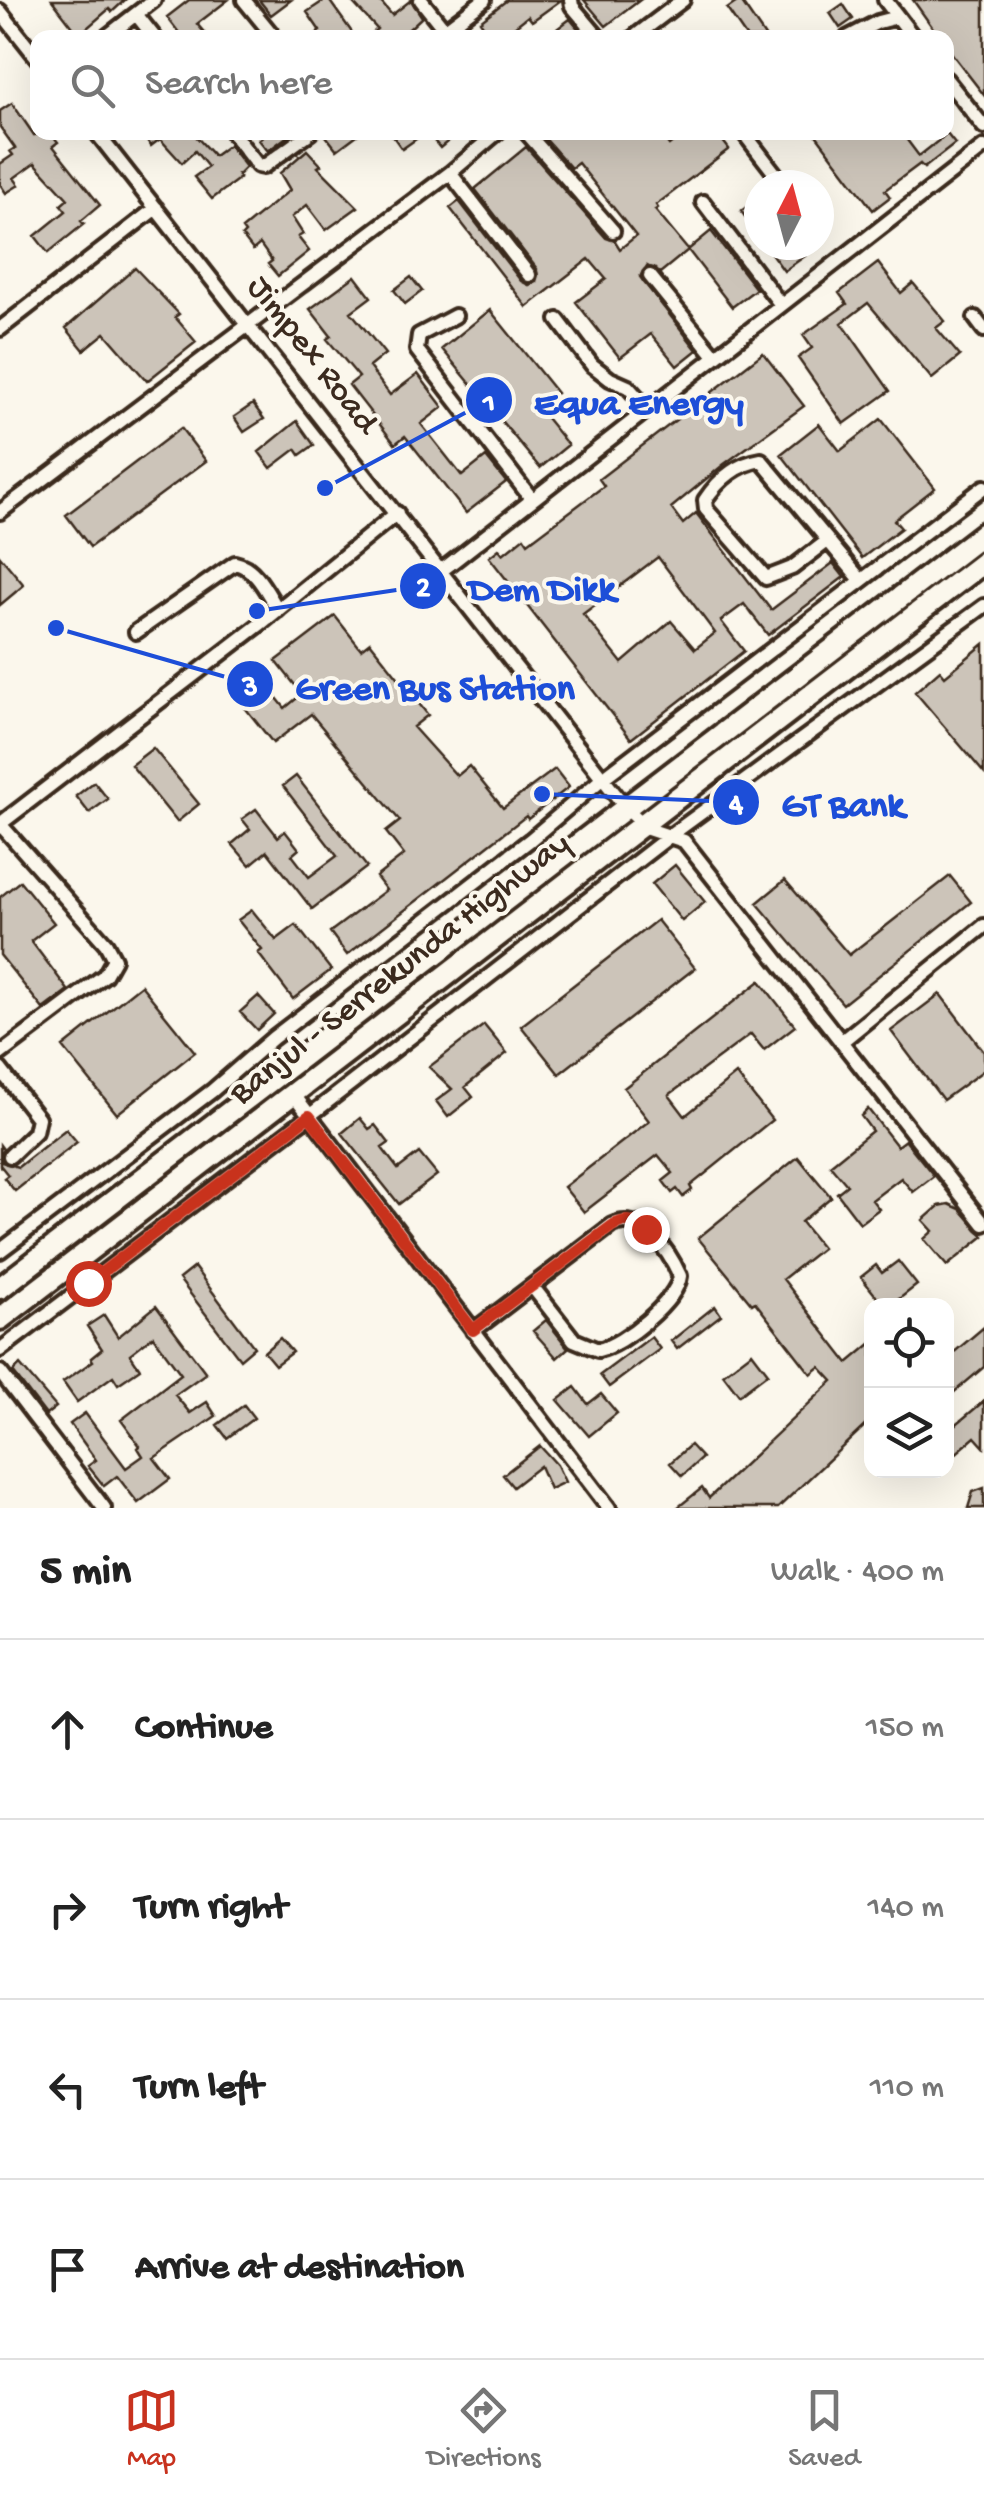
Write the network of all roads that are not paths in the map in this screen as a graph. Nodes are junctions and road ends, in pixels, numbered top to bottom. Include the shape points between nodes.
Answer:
1 (154, 0) edge
2 (244, 0) edge
3 (420, 0) edge
4 (484, 0) edge
5 (571, 0) edge
6 (683, 0) edge
7 (885, 0) edge
8 (0, 11) edge
9 (136, 14) junction
10 (898, 17) junction
11 (116, 30) edge
12 (148, 30) edge
13 (269, 30) edge
14 (437, 30) edge
15 (443, 30) edge
16 (592, 30) edge
17 (644, 30) edge
18 (862, 30) edge
19 (908, 30) edge
20 (30, 49) edge
21 (954, 89) edge
22 (984, 127) edge
23 (102, 140) edge
24 (238, 140) edge
25 (300, 140) edge
26 (489, 140) edge
27 (533, 140) edge
28 (749, 140) edge
29 (984, 147) edge
30 (772, 170) edge
31 (450, 173) junction
32 (703, 202) dead end
33 (156, 208) junction
34 (613, 231) dead end
35 (529, 275) dead end
36 (650, 276) dead end
37 (781, 305) junction
38 (456, 316) dead end
39 (975, 318) dead end
40 (558, 320) dead end
41 (248, 326) junction
42 (0, 329) edge
43 (984, 330) edge
44 (716, 356) junction
45 (648, 408) junction
46 (984, 487) edge
47 (530, 498) junction
48 (0, 512) edge
49 (397, 513) junction
50 (984, 533) edge
51 (826, 542) junction
52 (984, 562) edge
53 (441, 570) junction
54 (860, 579) junction
55 (984, 606) edge
56 (278, 610) junction
57 (136, 632) dead end
58 (603, 778) junction
59 (626, 808) junction
60 (0, 824) edge
61 (640, 824) junction
62 (670, 835) junction
63 (984, 926) edge
64 (841, 1042) junction
65 (0, 1054) edge
66 (0, 1070) edge
67 (294, 1095) junction
68 (309, 1116) junction
69 (10, 1156) dead end
70 (984, 1224) edge
71 (0, 1251) edge
72 (532, 1286) junction
73 (0, 1288) edge
74 (0, 1318) edge
75 (473, 1330) junction
76 (0, 1350) edge
77 (0, 1372) edge
78 (104, 1508) edge
79 (609, 1508) edge

1 - 9 street
2 - 13 street
3 - 14 street
4 - 15 street
5 - 16 street
6 - 17 street
7 - 10 street
8 - 20 street
9 - 11 street
9 - 12 street
10 - 18 street
10 - 19 street
21 - 22 street
23 - 33 street, Jimpex Road
24 - 25 street via 264,167
26 - 31 street
27 - 34 street
28 - 30 street
29 - 37 street
31 - 35 street
31 - 41 street
32 - 37 street
33 - 41 street, Jimpex Road
33 - 42 street
36 - 44 street
37 - 44 street
38 - 47 street via 420,335 417,350
39 - 43 street
40 - 45 street via 592,365
41 - 48 street
41 - 49 street, Jimpex Road
44 - 45 street
45 - 47 street
46 - 54 street
47 - 53 street
49 - 53 street, Jimpex Road
49 - 56 street
50 - 59 highway, Banjul - Serrekunda Highway
51 - 51 street via 761,460 742,463 705,500 766,578
51 - 54 street
52 - 61 highway, Banjul - Serrekunda Highway
53 - 58 street, Jimpex Road
54 - 58 street
55 - 62 street
56 - 57 street via 252,572 235,563
56 - 60 street
58 - 59 street, Jimpex Road
58 - 71 street
59 - 61 street, Jimpex Road
59 - 73 highway, Banjul - Serrekunda Highway
60 - 65 street via 106,944 114,962
61 - 62 street
61 - 67 highway, Banjul - Serrekunda Highway
62 - 64 street via 684,841
62 - 68 street
63 - 64 street
64 - 70 street
66 - 69 street via 39,1124
67 - 68 street
67 - 74 highway, Banjul - Serrekunda Highway
68 - 75 street
68 - 76 street
72 - 72 street via 574,1340 598,1350 650,1316 676,1292 680,1276 646,1229 625,1220
72 - 75 street
75 - 79 street
77 - 78 street

